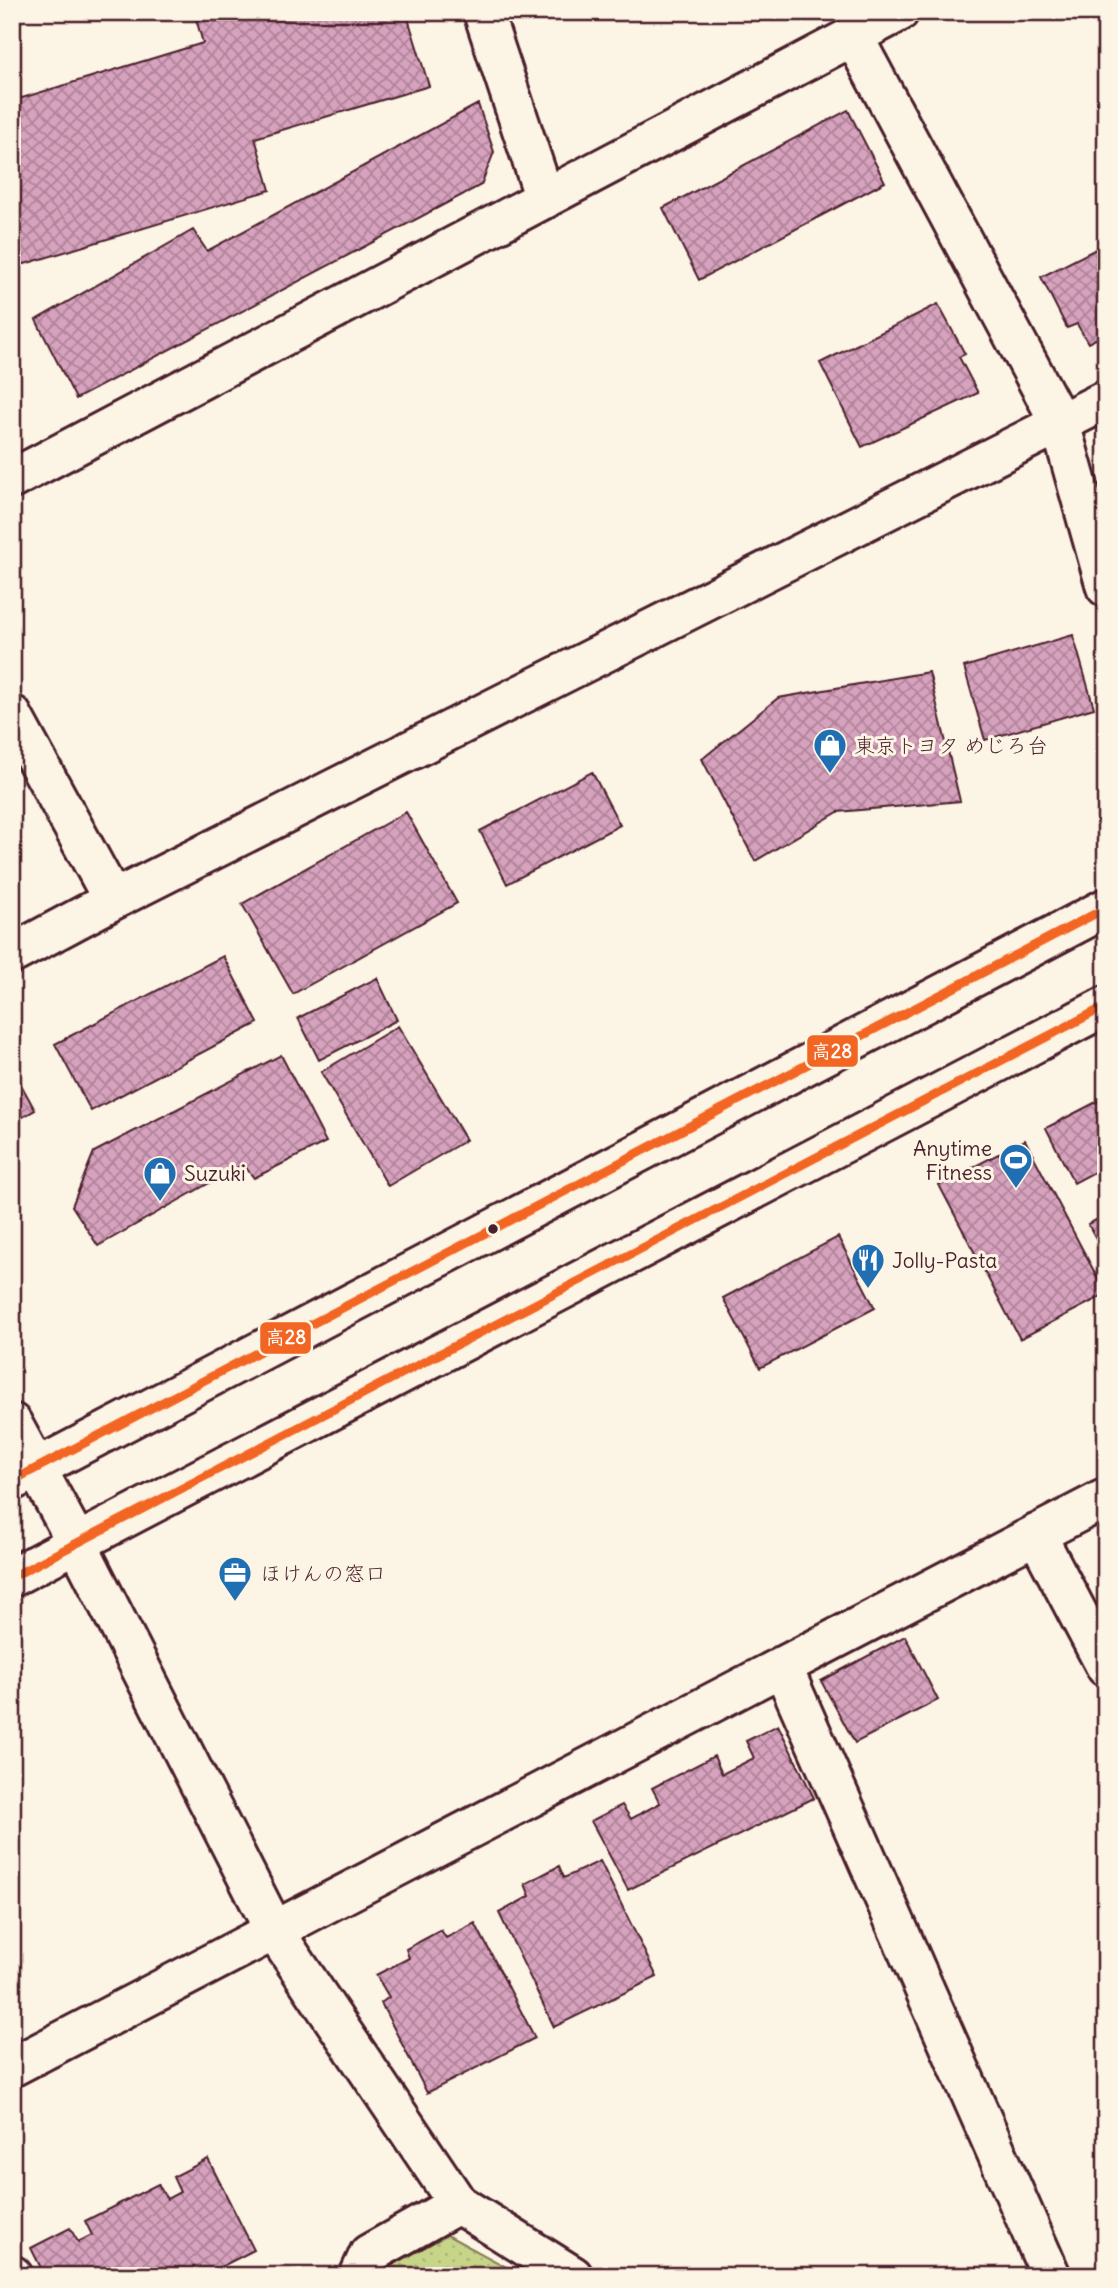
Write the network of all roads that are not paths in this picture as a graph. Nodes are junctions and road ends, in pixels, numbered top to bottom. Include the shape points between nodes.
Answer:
1 (483, 12) edge
2 (899, 12) edge
3 (853, 36) junction
4 (545, 199) junction
5 (1106, 400) edge
6 (1060, 423) junction
7 (12, 479) edge
8 (1106, 587) edge
9 (12, 715) edge
10 (113, 900) junction
11 (1106, 908) edge
12 (12, 954) edge
13 (1106, 1006) edge
14 (12, 1423) edge
15 (24, 1475) edge
16 (1106, 1498) edge
17 (1035, 1534) junction
18 (77, 1544) junction
19 (12, 1577) edge
20 (782, 1666) junction
21 (1106, 1667) edge
22 (275, 1932) junction
23 (12, 2067) edge
24 (458, 2204) junction
25 (359, 2276) edge
26 (573, 2276) edge
27 (1051, 2276) edge

1 - 4 street
2 - 3 street
3 - 4 street
3 - 6 street
4 - 7 street
5 - 6 street
6 - 8 street
6 - 10 street
9 - 10 street
10 - 12 street
11 - 15 street
13 - 18 street
14 - 15 street
15 - 18 street
16 - 17 street
17 - 20 street
17 - 21 street
18 - 19 street
18 - 22 street
20 - 22 street
20 - 27 street
22 - 23 street
22 - 24 street
24 - 25 street via 369,2254
24 - 26 street

